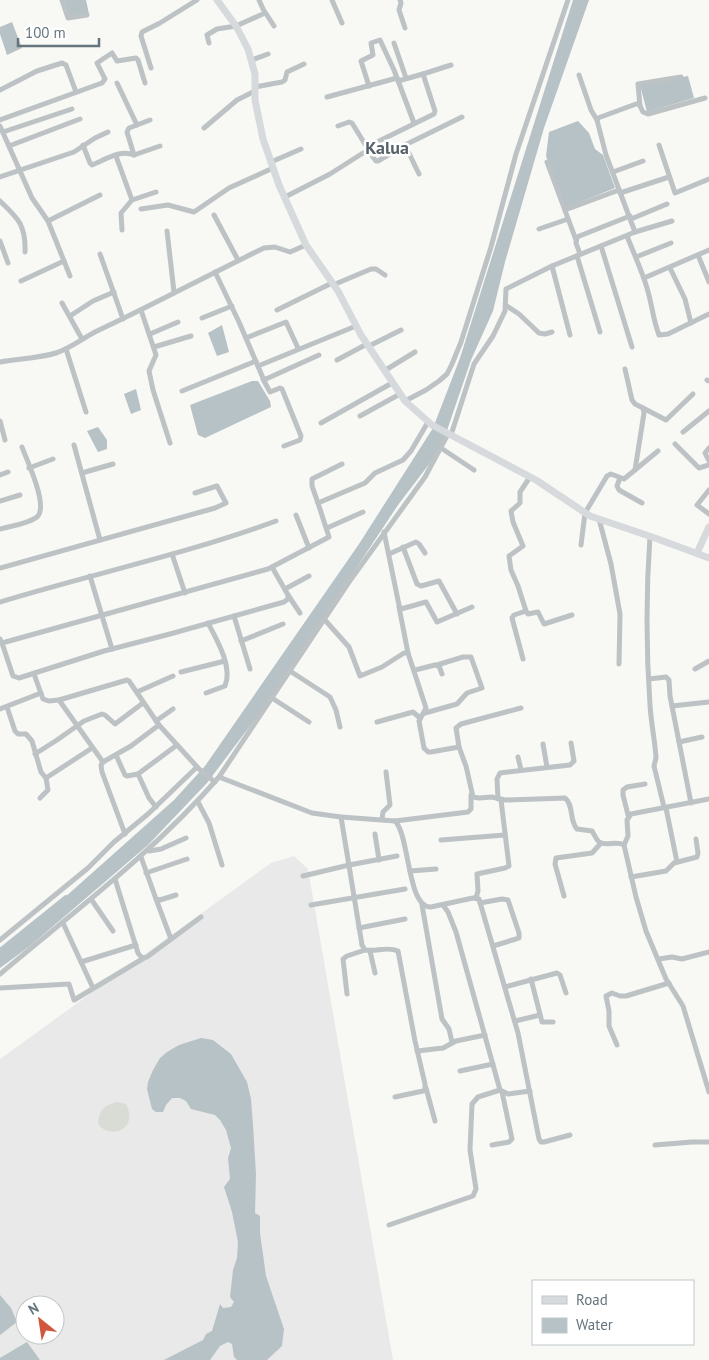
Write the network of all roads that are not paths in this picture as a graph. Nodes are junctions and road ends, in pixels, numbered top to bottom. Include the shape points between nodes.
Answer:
1 (62, 0) edge
2 (197, 0) edge
3 (217, 0) edge
4 (259, 0) edge
5 (332, 0) edge
6 (400, 0) edge
7 (568, 0) edge
8 (265, 13) junction
9 (88, 14) dead end
10 (342, 23) dead end
11 (236, 26) junction
12 (274, 26) dead end
13 (405, 28) dead end
14 (209, 43) dead end
15 (394, 43) dead end
16 (268, 54) dead end
17 (252, 60) junction
18 (304, 64) dead end
19 (451, 65) dead end
20 (151, 68) dead end
21 (423, 74) junction
22 (579, 75) dead end
23 (681, 77) dead end
24 (406, 78) junction
25 (397, 80) junction
26 (117, 82) dead end
27 (146, 83) dead end
28 (369, 86) junction
29 (255, 89) junction
30 (0, 90) edge
31 (76, 92) junction
32 (327, 97) dead end
33 (705, 98) dead end
34 (640, 106) junction
35 (72, 109) dead end
36 (462, 117) dead end
37 (0, 120) edge
38 (80, 120) dead end
39 (150, 120) dead end
40 (597, 120) junction
41 (414, 124) junction
42 (137, 125) junction
43 (0, 126) edge
44 (338, 126) dead end
45 (204, 128) dead end
46 (3, 132) junction
47 (108, 132) dead end
48 (83, 145) junction
49 (404, 145) junction
50 (658, 145) dead end
51 (9, 146) junction
52 (160, 146) dead end
53 (301, 149) dead end
54 (368, 150) junction
55 (134, 155) junction
56 (116, 156) junction
57 (643, 161) dead end
58 (547, 162) dead end
59 (272, 165) junction
60 (20, 170) junction
61 (613, 172) junction
62 (419, 174) dead end
63 (0, 177) edge
64 (669, 177) junction
65 (709, 179) edge
66 (620, 191) junction
67 (156, 192) dead end
68 (100, 195) dead end
69 (285, 197) junction
70 (132, 200) junction
71 (0, 201) edge
72 (667, 204) dead end
73 (141, 209) dead end
74 (565, 210) junction
75 (214, 215) dead end
76 (568, 218) junction
77 (630, 218) junction
78 (48, 221) junction
79 (672, 221) dead end
80 (538, 229) dead end
81 (122, 230) dead end
82 (167, 231) dead end
83 (635, 232) junction
84 (627, 236) junction
85 (576, 240) junction
86 (0, 241) edge
87 (671, 243) dead end
88 (306, 245) junction
89 (601, 246) junction
90 (709, 250) edge
91 (25, 252) dead end
92 (100, 254) dead end
93 (579, 255) junction
94 (698, 255) junction
95 (636, 257) junction
96 (238, 260) junction
97 (64, 261) junction
98 (8, 263) dead end
99 (552, 266) junction
100 (670, 268) junction
101 (215, 272) junction
102 (385, 275) dead end
103 (70, 276) dead end
104 (644, 278) junction
105 (21, 281) dead end
106 (709, 282) edge
107 (333, 284) junction
108 (114, 292) junction
109 (174, 292) junction
110 (62, 303) dead end
111 (232, 306) junction
112 (506, 306) junction
113 (141, 310) junction
114 (277, 310) dead end
115 (709, 314) edge
116 (70, 316) junction
117 (202, 318) dead end
118 (123, 319) junction
119 (178, 322) dead end
120 (691, 323) junction
121 (356, 326) junction
122 (401, 330) dead end
123 (552, 332) dead end
124 (600, 332) dead end
125 (150, 334) junction
126 (570, 335) dead end
127 (191, 336) dead end
128 (246, 338) junction
129 (82, 339) junction
130 (368, 345) junction
131 (154, 347) junction
132 (632, 347) dead end
133 (298, 348) junction
134 (66, 349) junction
135 (415, 352) dead end
136 (319, 354) dead end
137 (337, 360) dead end
138 (0, 362) edge
139 (257, 363) junction
140 (626, 369) dead end
141 (384, 371) junction
142 (263, 378) junction
143 (392, 383) junction
144 (182, 390) dead end
145 (693, 394) dead end
146 (402, 397) junction
147 (642, 408) junction
148 (709, 411) edge
149 (86, 412) dead end
150 (360, 416) dead end
151 (0, 421) edge
152 (321, 423) dead end
153 (430, 423) junction
154 (683, 432) dead end
155 (448, 434) junction
156 (5, 440) dead end
157 (170, 443) dead end
158 (675, 444) dead end
159 (74, 445) dead end
160 (284, 446) dead end
161 (22, 448) dead end
162 (441, 448) junction
163 (709, 448) edge
164 (658, 451) dead end
165 (54, 459) dead end
166 (709, 463) edge
167 (112, 464) dead end
168 (342, 464) dead end
169 (29, 468) junction
170 (474, 470) dead end
171 (635, 470) junction
172 (8, 472) dead end
173 (82, 473) junction
174 (0, 475) edge
175 (530, 477) junction
176 (620, 478) junction
177 (709, 490) edge
178 (195, 493) dead end
179 (20, 495) dead end
180 (0, 501) edge
181 (318, 502) junction
182 (642, 503) dead end
183 (363, 512) dead end
184 (585, 513) junction
185 (709, 514) edge
186 (296, 515) dead end
187 (599, 520) junction
188 (276, 521) dead end
189 (709, 527) edge
190 (327, 528) junction
191 (0, 529) edge
192 (384, 532) junction
193 (650, 536) junction
194 (100, 540) junction
195 (581, 545) dead end
196 (403, 547) junction
197 (309, 548) junction
198 (425, 553) dead end
199 (697, 553) junction
200 (172, 554) junction
201 (389, 554) junction
202 (709, 558) edge
203 (272, 567) junction
204 (0, 568) edge
205 (90, 576) junction
206 (309, 576) dead end
207 (285, 589) junction
208 (185, 593) junction
209 (288, 595) junction
210 (0, 602) edge
211 (399, 607) junction
212 (472, 607) dead end
213 (526, 611) junction
214 (300, 613) dead end
215 (457, 614) junction
216 (102, 615) junction
217 (572, 615) dead end
218 (234, 616) junction
219 (324, 619) junction
220 (208, 624) junction
221 (283, 624) dead end
222 (1, 641) edge
223 (242, 642) junction
224 (112, 649) junction
225 (408, 653) junction
226 (523, 659) dead end
227 (709, 661) edge
228 (225, 662) junction
229 (618, 664) dead end
230 (437, 665) junction
231 (250, 669) dead end
232 (695, 669) dead end
233 (415, 670) junction
234 (290, 671) junction
235 (181, 672) dead end
236 (34, 674) junction
237 (442, 674) dead end
238 (174, 676) dead end
239 (649, 679) junction
240 (137, 692) junction
241 (41, 693) junction
242 (206, 693) dead end
243 (272, 698) junction
244 (59, 700) junction
245 (709, 702) edge
246 (144, 704) junction
247 (672, 706) junction
248 (7, 707) junction
249 (521, 708) dead end
250 (0, 709) edge
251 (174, 709) dead end
252 (424, 713) junction
253 (420, 718) junction
254 (309, 722) dead end
255 (377, 722) dead end
256 (158, 723) junction
257 (77, 726) junction
258 (340, 727) dead end
259 (702, 737) dead end
260 (679, 742) junction
261 (571, 743) dead end
262 (543, 744) dead end
263 (177, 745) junction
264 (458, 747) junction
265 (92, 748) junction
266 (35, 754) junction
267 (116, 755) junction
268 (518, 757) dead end
269 (103, 762) junction
270 (547, 767) junction
271 (198, 768) junction
272 (521, 770) junction
273 (386, 772) dead end
274 (138, 774) junction
275 (219, 777) junction
276 (46, 778) junction
277 (213, 781) junction
278 (645, 784) dead end
279 (471, 795) junction
280 (40, 798) dead end
281 (500, 799) junction
282 (709, 799) edge
283 (198, 802) junction
284 (691, 803) junction
285 (156, 807) junction
286 (664, 807) junction
287 (628, 815) junction
288 (341, 817) junction
289 (382, 819) junction
290 (395, 821) junction
291 (125, 834) junction
292 (375, 834) dead end
293 (505, 835) junction
294 (186, 838) dead end
295 (696, 839) dead end
296 (441, 840) dead end
297 (601, 843) junction
298 (624, 845) junction
299 (149, 850) junction
300 (397, 856) dead end
301 (141, 857) junction
302 (187, 859) dead end
303 (379, 860) junction
304 (677, 862) junction
305 (222, 865) dead end
306 (348, 865) junction
307 (436, 869) dead end
308 (410, 871) junction
309 (146, 873) junction
310 (303, 876) dead end
311 (631, 877) junction
312 (115, 879) junction
313 (405, 889) dead end
314 (176, 895) dead end
315 (564, 896) dead end
316 (354, 898) junction
317 (476, 898) junction
318 (92, 899) junction
319 (156, 899) junction
320 (480, 903) junction
321 (311, 905) dead end
322 (422, 905) junction
323 (443, 905) junction
324 (201, 917) dead end
325 (405, 919) dead end
326 (63, 923) junction
327 (359, 928) junction
328 (114, 932) dead end
329 (171, 938) junction
330 (0, 940) edge
331 (136, 945) junction
332 (493, 946) junction
333 (367, 950) junction
334 (709, 952) edge
335 (144, 958) junction
336 (659, 959) junction
337 (81, 962) junction
338 (375, 973) dead end
339 (0, 974) edge
340 (531, 979) junction
341 (669, 983) junction
342 (505, 987) junction
343 (0, 988) edge
344 (93, 988) junction
345 (566, 993) dead end
346 (347, 994) dead end
347 (540, 1016) junction
348 (514, 1021) junction
349 (552, 1022) dead end
350 (485, 1035) junction
351 (452, 1042) junction
352 (617, 1045) dead end
353 (418, 1051) junction
354 (493, 1064) junction
355 (460, 1071) dead end
356 (708, 1082) edge
357 (426, 1087) junction
358 (501, 1091) junction
359 (530, 1091) junction
360 (709, 1092) edge
361 (395, 1097) dead end
362 (435, 1121) dead end
363 (570, 1135) dead end
364 (709, 1142) edge
365 (655, 1145) dead end
366 (492, 1146) dead end
367 (388, 1225) dead end

1 - 9 street via 68,18
2 - 20 street via 142,32
3 - 11 street
4 - 8 street
5 - 10 street
6 - 13 street via 399,10
7 - 146 street via 516,154 491,247 452,364 439,381
8 - 11 street
8 - 12 street
11 - 14 street via 208,33
11 - 17 street
15 - 24 street
16 - 17 street
17 - 29 street
18 - 29 street via 287,72 282,82
19 - 21 street
21 - 24 street
21 - 41 street via 435,112
22 - 40 street
23 - 34 street via 638,84
24 - 25 street
25 - 28 street
25 - 28 street via 380,40 371,43 373,55 360,61
25 - 41 street
26 - 42 street
27 - 31 street via 136,58 117,61 112,53 97,64 105,81
28 - 32 street
29 - 45 street
29 - 59 street via 263,139
30 - 31 street via 37,71 62,63 66,65
31 - 37 street
33 - 34 street via 648,114
34 - 40 street via 636,104 600,116
35 - 46 street
36 - 49 street
38 - 51 street
39 - 42 street
40 - 61 street
41 - 54 street
42 - 55 street via 127,132
43 - 46 street
44 - 54 street via 352,123
46 - 51 street
47 - 48 street
48 - 56 street via 91,165
48 - 60 street via 74,152
49 - 54 street via 378,161
49 - 62 street
50 - 64 street
51 - 60 street
52 - 55 street
53 - 59 street
54 - 69 street
55 - 56 street
56 - 70 street
57 - 61 street
58 - 74 street
59 - 69 street
59 - 73 street via 194,212 168,206
60 - 63 street
60 - 78 street via 34,202
61 - 66 street
64 - 65 street via 677,193
64 - 66 street
66 - 74 street
66 - 77 street
67 - 70 street
68 - 78 street
69 - 88 street
70 - 81 street via 121,213
71 - 91 street via 21,224
72 - 77 street
74 - 76 street
75 - 96 street
76 - 80 street
76 - 85 street
77 - 83 street
77 - 85 street
78 - 97 street
79 - 83 street
82 - 109 street
83 - 84 street
84 - 89 street
84 - 95 street
85 - 93 street
86 - 98 street
87 - 95 street
88 - 96 street via 290,252 271,246
88 - 107 street
89 - 93 street
89 - 132 street
90 - 94 street
92 - 108 street
93 - 99 street
93 - 124 street
94 - 100 street
94 - 106 street
95 - 104 street
96 - 101 street
97 - 103 street
97 - 105 street
99 - 112 street via 506,290
99 - 126 street
100 - 104 street
100 - 120 street via 685,299
101 - 109 street
101 - 111 street
102 - 107 street via 371,269
104 - 120 street via 660,335
107 - 114 street
107 - 121 street
108 - 116 street
108 - 118 street
109 - 113 street
110 - 116 street
111 - 117 street
111 - 128 street
112 - 123 street via 539,333
112 - 155 street via 493,336 474,364
113 - 118 street
113 - 125 street
115 - 120 street
116 - 129 street
118 - 129 street
119 - 125 street
121 - 130 street
121 - 133 street
122 - 130 street
125 - 131 street
127 - 131 street
128 - 133 street via 286,322
128 - 139 street
129 - 134 street
130 - 137 street
130 - 141 street
131 - 157 street via 156,357 149,372
133 - 139 street
134 - 138 street
134 - 149 street
135 - 141 street
136 - 142 street
139 - 142 street
139 - 144 street
140 - 147 street via 632,400
141 - 143 street
142 - 160 street via 270,392 282,389 301,436 300,440
143 - 146 street
143 - 152 street
145 - 147 street via 666,420
146 - 150 street
146 - 153 street
147 - 171 street via 644,413
148 - 154 street
151 - 156 street
153 - 155 street
153 - 181 street via 403,460 375,473 366,483
155 - 162 street
155 - 175 street
158 - 166 street via 699,468
159 - 173 street
161 - 169 street
162 - 170 street
162 - 192 street via 425,477
163 - 166 street via 705,453
164 - 171 street
165 - 169 street
167 - 173 street
168 - 181 street via 312,480
169 - 191 street via 41,510 37,516
171 - 176 street via 624,479
172 - 174 street
173 - 194 street
175 - 184 street
175 - 213 street via 520,492 520,503 511,511 522,546 509,558
176 - 182 street via 618,488
176 - 184 street via 611,474 607,476
177 - 185 street via 697,504
178 - 194 street via 217,486 226,503
179 - 180 street
181 - 190 street
183 - 190 street
184 - 187 street
184 - 195 street
186 - 197 street
187 - 193 street
187 - 229 street via 620,614
188 - 200 street
189 - 199 street
190 - 197 street via 329,537
192 - 201 street
192 - 219 street
193 - 199 street
193 - 239 street via 646,581
194 - 204 street
196 - 198 street via 418,543
196 - 201 street
196 - 215 street via 417,584 421,586 439,581
197 - 203 street
199 - 202 street
200 - 205 street
200 - 208 street
201 - 211 street
203 - 207 street
203 - 208 street
205 - 210 street
205 - 216 street
206 - 207 street
207 - 209 street
208 - 216 street
209 - 214 street
209 - 218 street via 284,602
211 - 215 street via 402,609 426,602 437,622
211 - 225 street
212 - 215 street
213 - 217 street via 528,614 538,612 544,624
213 - 226 street via 512,618
216 - 222 street
216 - 224 street
218 - 220 street
218 - 223 street
219 - 225 street via 349,647 360,676
219 - 234 street
220 - 224 street
220 - 228 street
221 - 223 street
222 - 236 street via 13,676 19,678
223 - 231 street
224 - 236 street
225 - 233 street
227 - 232 street
228 - 235 street
228 - 242 street via 226,684 221,689
230 - 233 street
230 - 237 street
230 - 252 street via 471,657 482,688 464,694 457,704
233 - 252 street via 426,708
234 - 243 street
234 - 258 street via 330,697
236 - 241 street
238 - 240 street
239 - 247 street via 668,678
239 - 286 street via 656,756 654,766
240 - 244 street via 127,680
240 - 246 street
241 - 244 street via 49,702
241 - 248 street
243 - 254 street
243 - 275 street
244 - 257 street
245 - 247 street
246 - 256 street
246 - 257 street via 115,724 102,714
247 - 260 street
248 - 250 street
248 - 266 street via 15,731 29,736
249 - 264 street via 461,724 456,728
251 - 256 street
252 - 253 street
253 - 255 street via 413,712
253 - 264 street via 426,750
256 - 263 street
256 - 267 street
257 - 265 street
257 - 266 street
259 - 260 street
260 - 284 street
261 - 270 street via 573,764
262 - 270 street
263 - 271 street
263 - 274 street
264 - 279 street via 466,766
265 - 269 street
265 - 276 street
266 - 276 street
267 - 269 street
267 - 274 street via 126,776
268 - 272 street
269 - 291 street via 102,772
270 - 272 street
271 - 277 street
271 - 285 street
272 - 281 street via 498,775
273 - 289 street via 390,805 383,812
274 - 285 street
275 - 277 street
275 - 288 street via 312,813
276 - 280 street via 48,790
277 - 283 street
278 - 287 street via 623,790
279 - 281 street
279 - 290 street via 468,812
281 - 293 street
281 - 297 street via 565,798 570,803 575,827 592,831
282 - 284 street
283 - 299 street
283 - 305 street via 209,823
284 - 286 street
285 - 291 street
286 - 287 street
286 - 304 street
287 - 298 street via 628,836
288 - 289 street
288 - 306 street
289 - 290 street
290 - 308 street via 401,830
291 - 330 street
292 - 303 street
293 - 296 street
293 - 317 street via 508,866 476,874
294 - 299 street via 156,851
295 - 304 street via 697,857
297 - 298 street
297 - 315 street via 592,853 556,858
298 - 311 street
299 - 301 street
300 - 303 street
301 - 309 street
301 - 312 street
302 - 309 street
303 - 306 street
304 - 311 street via 666,871
306 - 310 street
306 - 316 street
307 - 308 street
308 - 322 street
309 - 319 street
311 - 336 street via 646,931
312 - 318 street
312 - 331 street
313 - 316 street
314 - 319 street
316 - 321 street
316 - 327 street
317 - 320 street
317 - 323 street
318 - 326 street
318 - 328 street
319 - 329 street
320 - 332 street
320 - 332 street via 508,900 519,933 519,938
322 - 323 street
322 - 351 street via 442,1019
323 - 350 street via 456,932
324 - 329 street
325 - 327 street
326 - 337 street
326 - 339 street
327 - 333 street via 362,945
329 - 335 street
331 - 335 street
331 - 337 street
332 - 342 street
333 - 338 street
333 - 346 street via 343,959
333 - 353 street via 398,951
334 - 336 street via 682,959
335 - 344 street
336 - 341 street
337 - 344 street
340 - 342 street
340 - 345 street via 557,973
340 - 347 street
341 - 352 street via 623,997 612,993 606,996 609,1026
341 - 356 street via 683,1006
342 - 348 street
343 - 344 street via 69,984 74,1000
347 - 348 street
347 - 349 street via 542,1022
348 - 359 street
350 - 351 street
350 - 354 street
351 - 353 street via 443,1048
353 - 357 street
354 - 355 street
354 - 358 street
356 - 360 street
357 - 361 street via 423,1091
357 - 362 street
358 - 359 street via 508,1094
358 - 366 street via 512,1139
358 - 367 street via 478,1097 472,1104 470,1150 476,1189 473,1196
359 - 363 street via 541,1142
364 - 365 street

